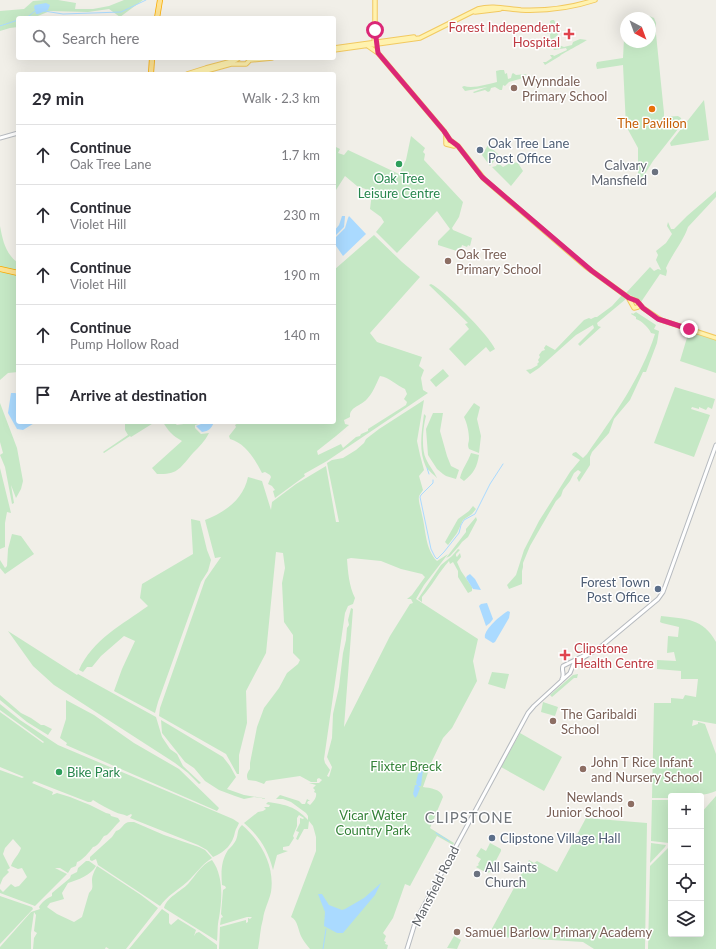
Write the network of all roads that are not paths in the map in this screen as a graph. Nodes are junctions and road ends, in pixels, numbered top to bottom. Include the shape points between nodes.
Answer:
1 (160, 0) edge
2 (375, 0) edge
3 (596, 0) edge
4 (157, 16) edge
5 (375, 35) junction
6 (423, 36) junction
7 (382, 42) junction
8 (375, 44) junction
9 (368, 46) junction
10 (336, 49) edge
11 (336, 49) edge
12 (377, 52) junction
13 (152, 60) edge
14 (236, 60) edge
15 (240, 60) edge
16 (249, 60) edge
17 (242, 63) junction
18 (150, 72) edge
19 (193, 72) edge
20 (202, 72) edge
21 (16, 133) edge
22 (0, 138) edge
23 (0, 266) edge
24 (0, 269) edge
25 (16, 270) edge
26 (16, 273) edge
27 (633, 302) junction
28 (639, 306) junction
29 (716, 338) edge
30 (716, 445) edge
31 (602, 646) junction
32 (565, 665) junction
33 (572, 667) junction
34 (563, 672) junction
35 (570, 673) junction
36 (561, 681) junction
37 (407, 949) edge

1 - 4 highway
2 - 5 main road
3 - 6 main road via 553,10 488,7 478,9
5 - 7 main road
5 - 8 main road
6 - 7 main road
6 - 8 main road via 415,40
7 - 8 main road
8 - 9 main road
8 - 10 main road
8 - 12 main road
9 - 11 main road
9 - 12 main road
12 - 27 main road via 446,133 449,142 459,149 482,177 598,276
13 - 18 highway
14 - 19 main road
15 - 17 main road
16 - 17 main road via 246,64
17 - 20 main road
21 - 22 main road
23 - 25 highway
24 - 26 highway
27 - 28 main road via 637,301
27 - 28 main road via 633,307
28 - 29 main road via 663,321
30 - 31 main road via 664,590
31 - 32 main road
31 - 33 main road via 574,663
32 - 33 main road
32 - 34 main road via 562,667
33 - 35 main road
34 - 35 main road
34 - 36 main road
35 - 36 main road, Mansfield Road
36 - 37 main road, Mansfield Road via 528,713 420,913

